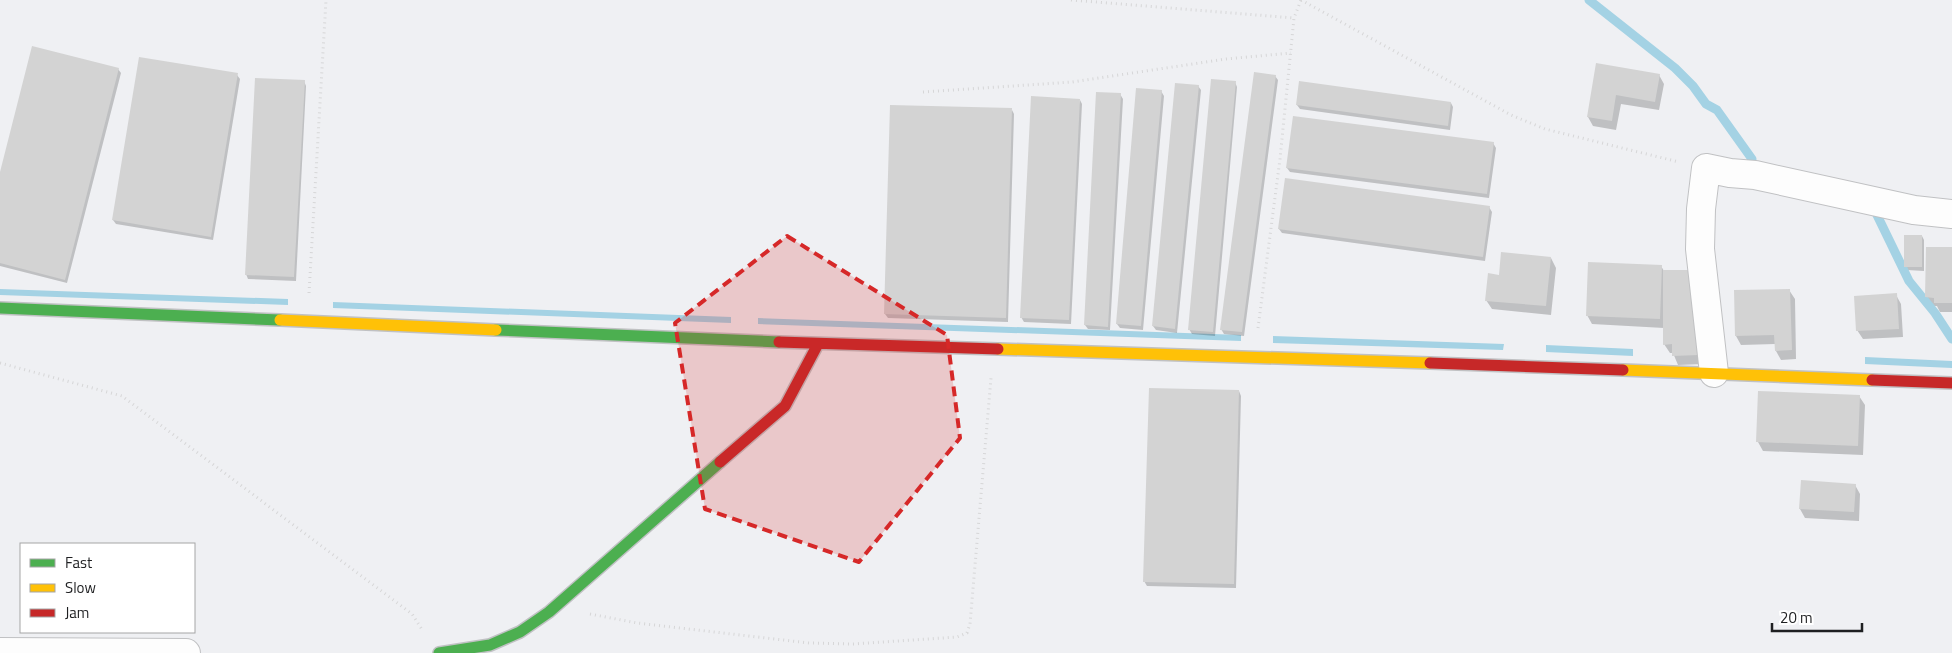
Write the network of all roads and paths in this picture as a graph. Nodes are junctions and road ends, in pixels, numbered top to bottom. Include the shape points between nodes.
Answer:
1 (326, 0) edge
2 (1071, 0) edge
3 (1301, 0) edge
4 (1294, 18) junction
5 (1291, 53) junction
6 (923, 92) dead end
7 (1706, 168) junction
8 (1952, 214) edge
9 (0, 308) edge
10 (308, 321) junction
11 (818, 344) junction
12 (993, 349) junction
13 (1254, 356) junction
14 (0, 363) edge
15 (1714, 374) junction
16 (1952, 383) edge
17 (555, 606) junction
18 (428, 638) dead end
19 (0, 652) edge
20 (186, 653) edge
21 (439, 653) edge

1 - 10 path
2 - 4 path
3 - 4 path
3 - 7 path via 1511,115 1545,130
4 - 5 path
5 - 6 path via 1226,59 1072,82
5 - 13 path
7 - 8 street via 1755,175 1914,210
7 - 15 street via 1700,249
9 - 10 street
10 - 11 street
11 - 12 street
11 - 17 street via 785,406
12 - 13 street
12 - 17 path via 967,634 853,644 809,643 637,623
13 - 15 street
14 - 18 path via 122,396 412,614
15 - 16 street
17 - 21 street via 520,632 490,645
19 - 20 street

